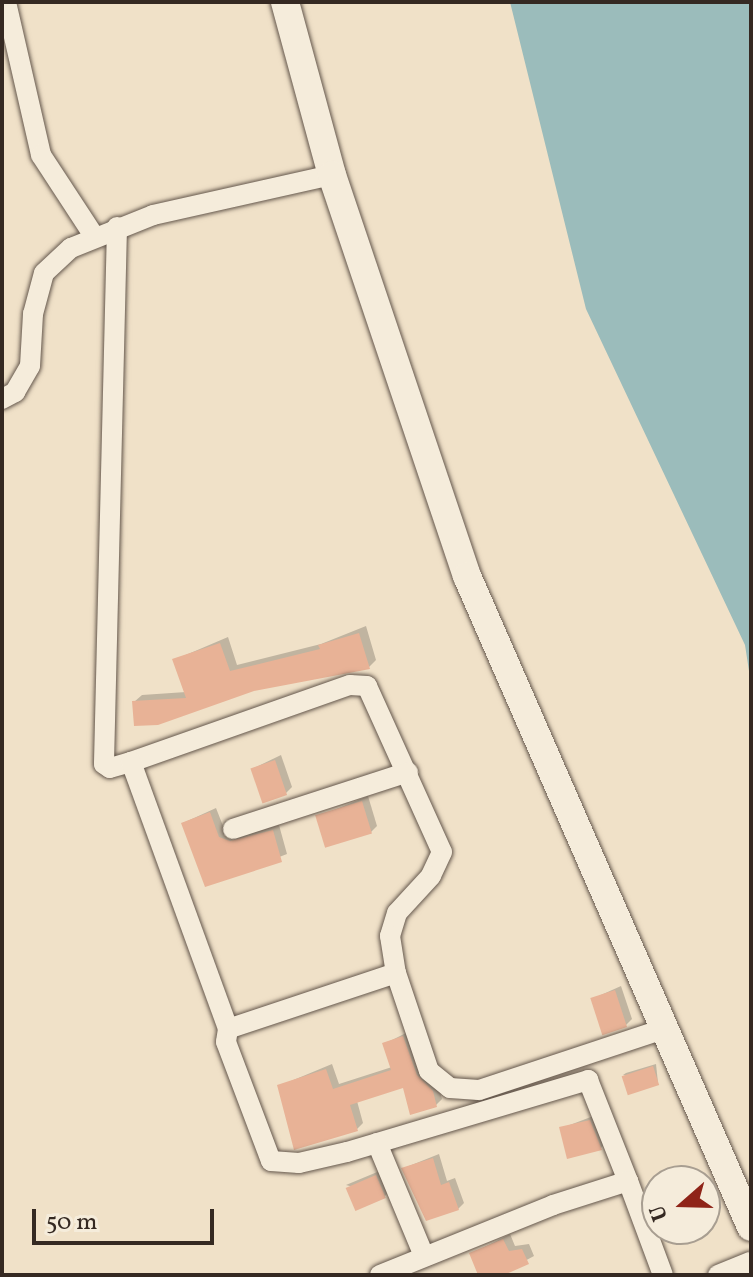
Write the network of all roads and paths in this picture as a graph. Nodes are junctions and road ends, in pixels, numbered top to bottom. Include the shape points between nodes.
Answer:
1 (6, 2) edge
2 (285, 2) edge
3 (332, 175) junction
4 (117, 227) junction
5 (94, 236) junction
6 (2, 399) edge
7 (131, 762) junction
8 (408, 772) junction
9 (233, 829) dead end
10 (396, 973) junction
11 (666, 1028) junction
12 (228, 1029) junction
13 (377, 1143) junction
14 (628, 1181) junction
15 (751, 1227) edge
16 (424, 1256) junction
17 (751, 1262) edge
18 (384, 1274) edge
19 (663, 1275) edge
20 (718, 1275) edge

1 - 5 street via 41,155
2 - 3 main road
3 - 4 street
3 - 11 main road via 467,576
4 - 5 street
4 - 7 street via 104,764 110,768
5 - 6 street via 71,248 44,273 33,314 30,366 15,392
7 - 8 street via 356,684 371,690
7 - 12 street
8 - 9 street
8 - 10 street via 442,857 393,920
10 - 11 street via 429,1071 460,1090 516,1080
10 - 12 street
11 - 15 main road
12 - 13 street via 226,1042 265,1152 275,1165
13 - 14 street via 588,1080
13 - 16 street
14 - 16 street
14 - 19 street
16 - 18 street
17 - 20 street

